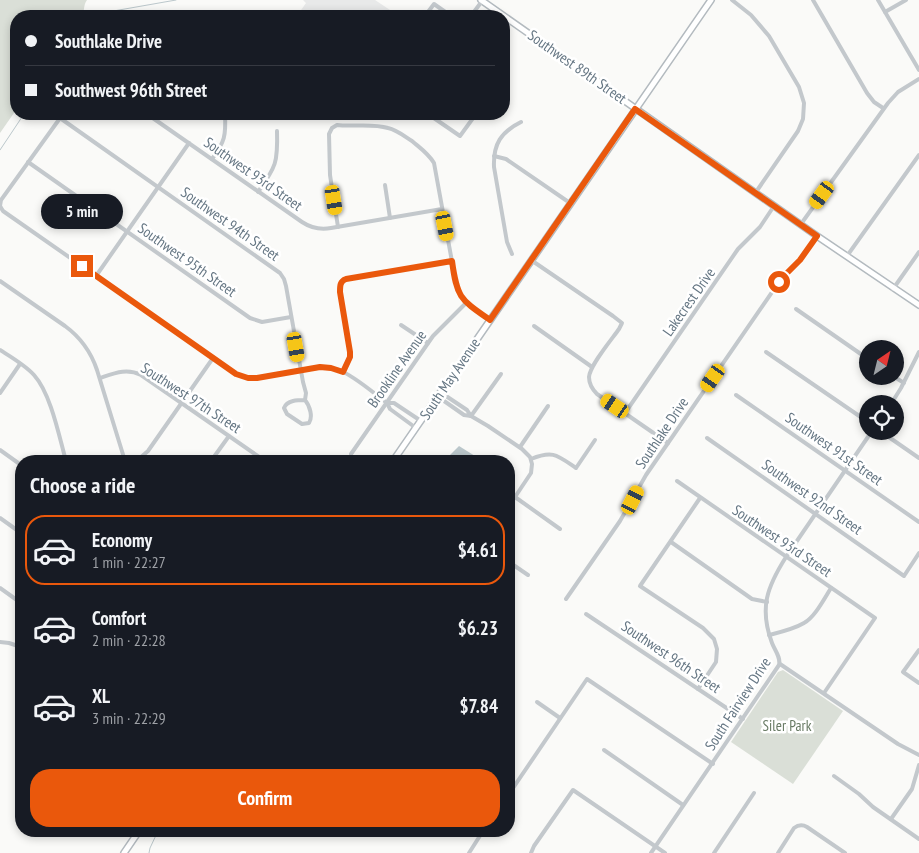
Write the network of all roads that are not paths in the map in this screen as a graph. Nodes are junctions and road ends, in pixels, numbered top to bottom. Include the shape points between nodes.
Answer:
1 (481, 0) edge
2 (712, 0) edge
3 (732, 0) edge
4 (813, 0) edge
5 (878, 0) edge
6 (906, 0) edge
7 (430, 10) edge
8 (442, 10) edge
9 (495, 10) edge
10 (885, 12) junction
11 (510, 21) edge
12 (919, 58) edge
13 (913, 61) junction
14 (919, 70) edge
15 (919, 79) edge
16 (883, 108) junction
17 (635, 109) junction
18 (59, 120) edge
19 (63, 120) edge
20 (156, 120) edge
21 (225, 120) edge
22 (437, 120) edge
23 (472, 120) edge
24 (521, 122) dead end
25 (277, 131) dead end
26 (189, 143) junction
27 (919, 155) edge
28 (494, 156) junction
29 (212, 159) junction
30 (28, 162) junction
31 (384, 185) dead end
32 (158, 187) junction
33 (258, 192) junction
34 (756, 192) junction
35 (570, 203) junction
36 (0, 206) edge
37 (774, 206) junction
38 (442, 209) junction
39 (390, 218) junction
40 (802, 224) junction
41 (338, 227) junction
42 (126, 232) junction
43 (817, 236) junction
44 (919, 252) edge
45 (512, 254) dead end
46 (847, 256) junction
47 (532, 260) junction
48 (452, 261) junction
49 (96, 276) junction
50 (0, 281) edge
51 (893, 288) junction
52 (466, 303) junction
53 (919, 305) edge
54 (796, 309) dead end
55 (291, 317) junction
56 (490, 320) junction
57 (401, 324) dead end
58 (534, 326) dead end
59 (428, 343) junction
60 (0, 350) edge
61 (766, 352) dead end
62 (919, 352) edge
63 (859, 353) edge
64 (213, 358) junction
65 (20, 364) junction
66 (592, 366) junction
67 (301, 371) junction
68 (343, 372) junction
69 (501, 374) dead end
70 (100, 378) junction
71 (904, 383) edge
72 (0, 393) edge
73 (439, 394) junction
74 (736, 394) dead end
75 (306, 400) junction
76 (182, 403) junction
77 (387, 403) junction
78 (548, 406) dead end
79 (625, 413) junction
80 (471, 416) junction
81 (859, 416) edge
82 (421, 421) junction
83 (416, 428) junction
84 (229, 436) junction
85 (707, 438) dead end
86 (595, 440) dead end
87 (866, 440) edge
88 (893, 440) edge
89 (668, 443) junction
90 (520, 448) junction
91 (0, 450) edge
92 (351, 454) dead end
93 (64, 455) edge
94 (123, 455) edge
95 (144, 455) edge
96 (215, 455) edge
97 (256, 455) edge
98 (397, 455) edge
99 (919, 458) edge
100 (531, 459) junction
101 (15, 461) edge
102 (846, 471) junction
103 (677, 481) dead end
104 (515, 498) joint
105 (700, 498) junction
106 (816, 514) junction
107 (0, 518) edge
108 (919, 522) edge
109 (15, 529) edge
110 (560, 529) dead end
111 (670, 542) junction
112 (919, 553) edge
113 (786, 557) junction
114 (515, 566) edge
115 (528, 575) dead end
116 (0, 588) edge
117 (831, 588) junction
118 (15, 599) edge
119 (566, 599) dead end
120 (766, 602) junction
121 (586, 614) dead end
122 (769, 635) junction
123 (0, 642) edge
124 (15, 645) edge
125 (919, 650) edge
126 (780, 664) junction
127 (919, 682) edge
128 (698, 689) junction
129 (824, 693) junction
130 (537, 702) dead end
131 (560, 718) junction
132 (743, 719) junction
133 (604, 750) dead end
134 (919, 755) edge
135 (712, 764) junction
136 (919, 764) edge
137 (834, 776) dead end
138 (515, 785) edge
139 (754, 793) dead end
140 (683, 805) junction
141 (891, 819) junction
142 (135, 837) edge
143 (479, 837) edge
144 (919, 839) edge
145 (655, 846) junction
146 (843, 852) edge
147 (124, 853) edge
148 (469, 853) edge
149 (531, 853) edge
150 (651, 853) edge
151 (665, 853) edge
152 (714, 853) edge
153 (778, 853) edge

1 - 9 main road, Southwest 89th Street
2 - 17 main road, South May Avenue
3 - 34 street via 758,22 775,46 804,102 804,113 795,136
4 - 16 street via 867,93
5 - 10 street
6 - 10 street
7 - 8 street via 434,4
10 - 13 street
11 - 17 main road, Southwest 89th Street
12 - 13 street
13 - 14 street
15 - 16 street via 898,92
16 - 40 street
17 - 34 main road, Southwest 89th Street
17 - 35 main road, South May Avenue
18 - 30 street
19 - 32 street, Southwest 94th Street
20 - 26 street, Southwest 93rd Street
21 - 29 street via 224,140
22 - 23 street via 460,136
24 - 28 street via 504,134
25 - 33 street via 275,165
26 - 29 street, Southwest 93rd Street
26 - 32 street
27 - 46 street
28 - 35 street via 511,162
28 - 45 street via 507,242
29 - 33 street, Southwest 93rd Street
30 - 36 street
30 - 42 street, Southwest 95th Street
31 - 39 street
32 - 42 street
32 - 55 street, Southwest 94th Street via 280,273 286,286
33 - 41 street, Southwest 93rd Street via 308,226 321,229
34 - 37 main road, Southwest 89th Street
35 - 47 main road, South May Avenue
36 - 49 street via 4,213
37 - 40 main road, Southwest 89th Street
37 - 79 street, Lakecrest Drive via 760,227 738,249
38 - 39 street, Southwest 93rd Street
38 - 41 street via 434,163 420,147 385,127 337,125 329,134 330,175
38 - 48 street
39 - 41 street, Southwest 93rd Street
40 - 43 main road, Southwest 89th Street
42 - 49 street
42 - 55 street, Southwest 95th Street via 252,319 265,322
43 - 46 main road, Southwest 89th Street
43 - 89 street, Southlake Drive via 779,282
44 - 51 street
46 - 51 main road, Southwest 89th Street
47 - 56 main road, South May Avenue
47 - 66 street via 622,323
48 - 52 street via 457,289
48 - 68 street via 342,281 340,292 350,352
49 - 64 street
50 - 70 street via 73,333 89,352
51 - 53 main road, Southwest 89th Street
52 - 56 street
52 - 59 street, Brookline Avenue
54 - 63 street
55 - 67 street, Southwest 94th Street
56 - 73 main road, South May Avenue
57 - 59 street
58 - 66 street
59 - 77 street, Brookline Avenue
60 - 65 street
61 - 81 street
62 - 71 street
64 - 67 street via 248,378
64 - 76 street
65 - 72 street
65 - 93 street via 33,374 46,394
66 - 79 street via 589,377 593,390
67 - 68 street via 324,367
67 - 75 street, Southwest 94th Street
68 - 77 street
69 - 80 street
70 - 76 street, Southwest 97th Street via 122,372 136,373
70 - 94 street
73 - 80 street via 464,415
73 - 82 main road, South May Avenue
74 - 102 street, Southwest 91st Street
75 - 75 street, Southwest 94th Street via 287,403 284,408 302,424 309,423 311,418
76 - 84 street, Southwest 97th Street
76 - 95 street
77 - 82 street via 394,403
77 - 83 street via 390,409
77 - 92 street, Brookline Avenue
78 - 90 street
79 - 89 street
80 - 90 street
82 - 83 main road, South May Avenue
83 - 98 main road, South May Avenue
84 - 96 street
84 - 97 street, Southwest 97th Street
85 - 106 street, Southwest 92nd Street
86 - 100 street via 576,468 555,455
87 - 102 street, South Fairview Drive
88 - 99 street
89 - 119 street, Southlake Drive via 620,521
90 - 100 street
91 - 101 street
100 - 104 street via 532,469
102 - 106 street, South Fairview Drive
102 - 108 street, Southwest 91st Street
103 - 105 street, Southwest 93rd Street
104 - 110 street
105 - 111 street
105 - 113 street, Southwest 93rd Street
106 - 112 street, Southwest 92nd Street via 904,576
106 - 113 street, South Fairview Drive
107 - 109 street
111 - 120 street via 752,598
111 - 128 street via 640,586 703,628 714,639 717,658
113 - 117 street, Southwest 93rd Street
113 - 120 street, South Fairview Drive via 772,580
114 - 115 street
116 - 118 street
117 - 122 street via 807,622
117 - 129 street, Southwest 93rd Street via 875,618
120 - 122 street, South Fairview Drive
121 - 128 street, Southwest 96th Street
122 - 126 street, South Fairview Drive
123 - 124 street
125 - 127 street via 903,672
126 - 129 street
126 - 132 street, South Fairview Drive
128 - 132 street, Southwest 96th Street
129 - 134 street
130 - 131 street
131 - 135 street via 587,679
131 - 138 street
132 - 135 street, South Fairview Drive
133 - 140 street
135 - 140 street, South Fairview Drive
136 - 141 street via 912,789
137 - 141 street
139 - 152 street
140 - 145 street, South Fairview Drive
141 - 144 street
142 - 147 main road
143 - 148 street
145 - 149 street via 573,790
145 - 150 street, South Fairview Drive
145 - 151 street
146 - 153 street via 800,825

